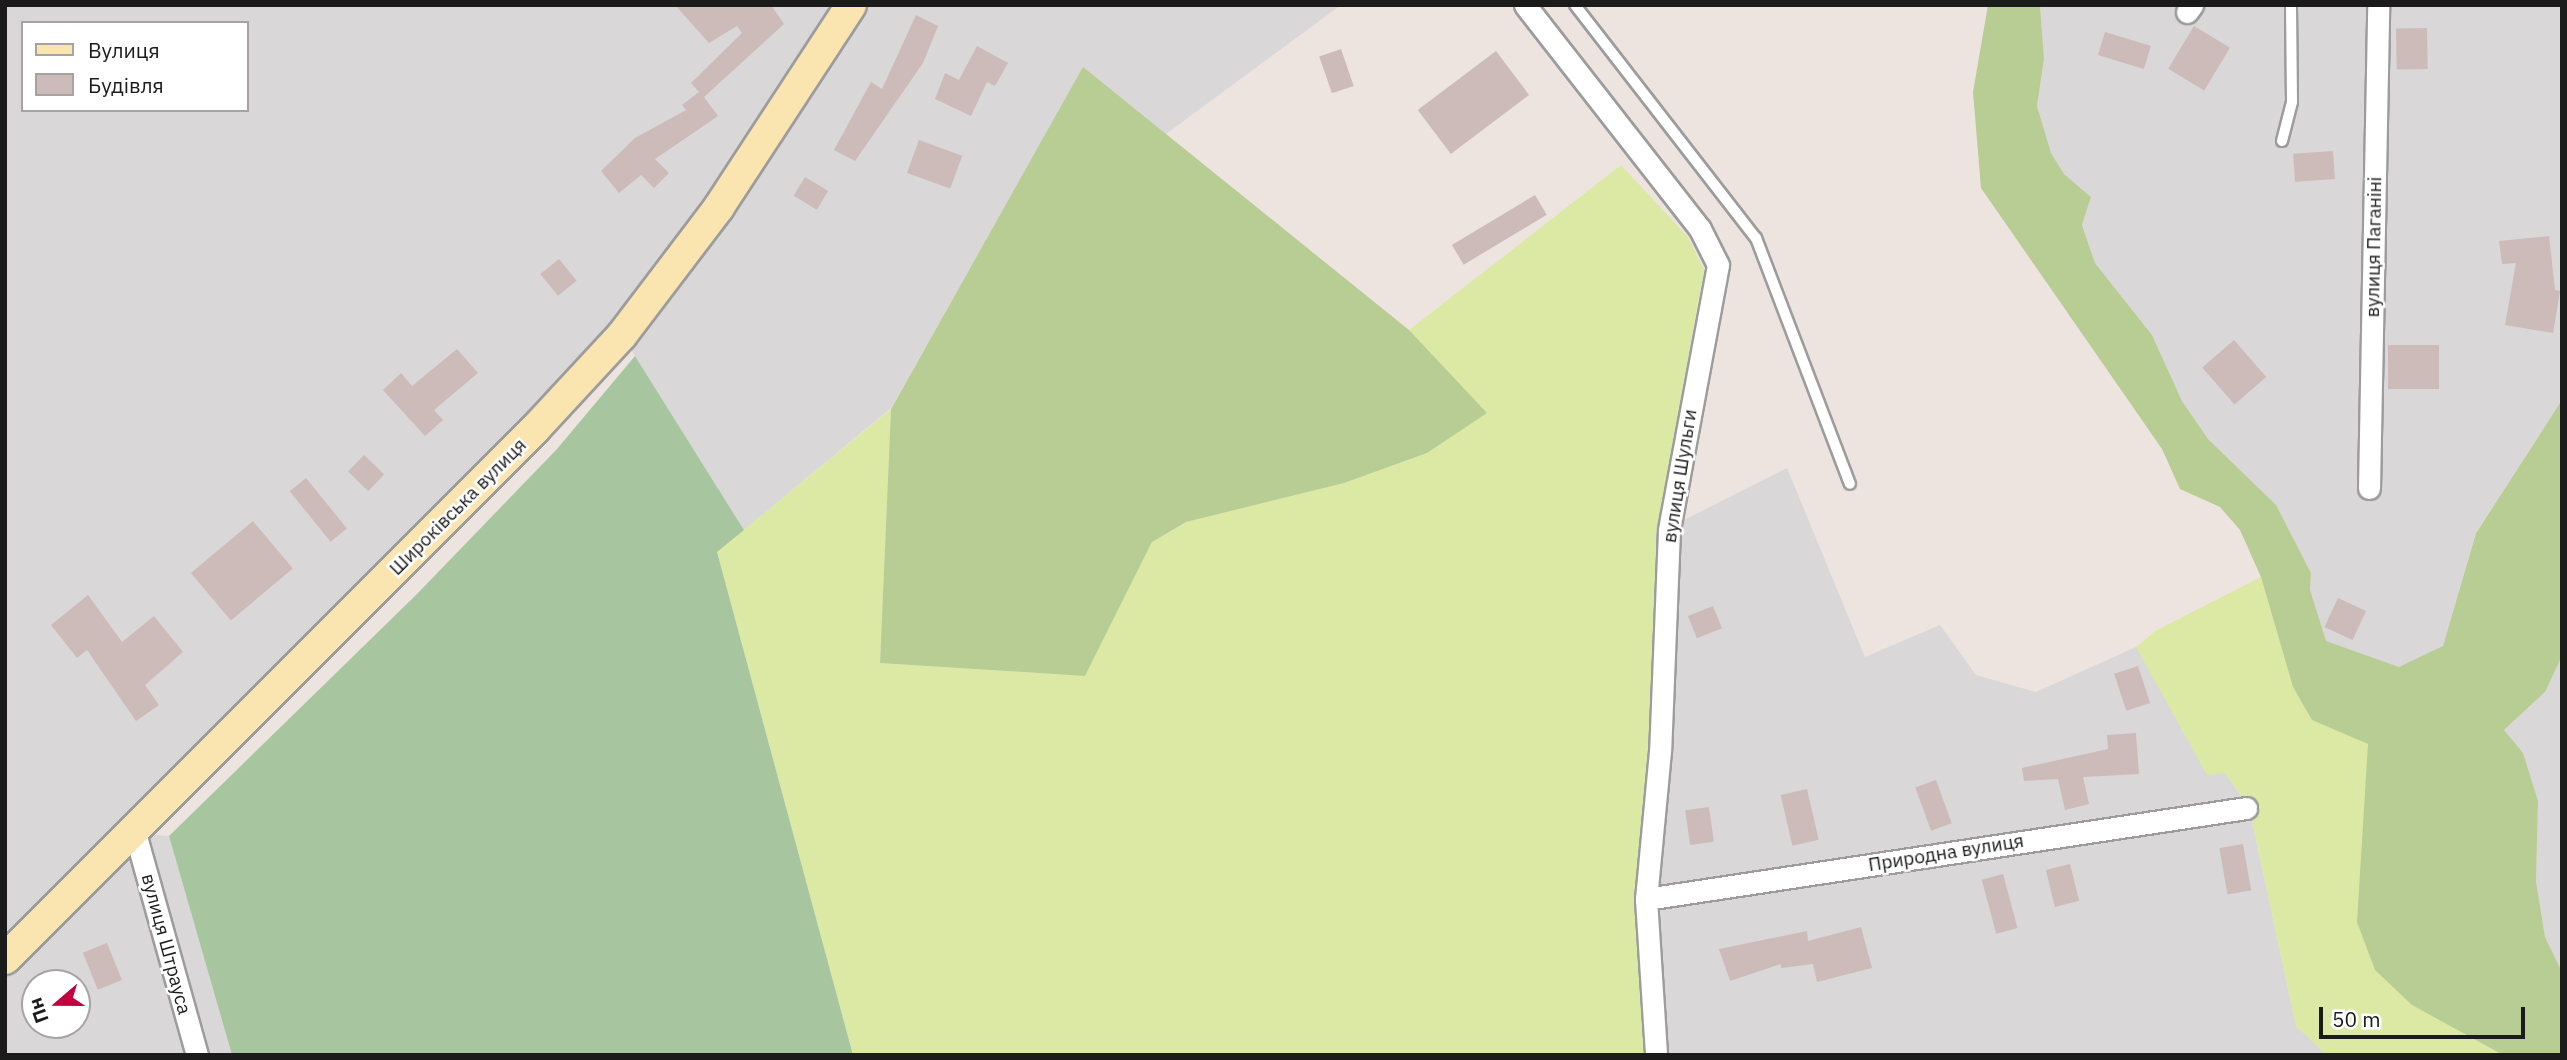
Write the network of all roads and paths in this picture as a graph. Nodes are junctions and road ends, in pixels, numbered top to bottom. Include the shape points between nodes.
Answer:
1 (851, 5) edge
2 (1525, 5) edge
3 (1576, 5) edge
4 (2291, 5) edge
5 (2378, 5) edge
6 (2283, 141) dead end
7 (1850, 484) dead end
8 (2369, 488) dead end
9 (2246, 808) dead end
10 (135, 833) junction
11 (1646, 899) junction
12 (5, 959) edge
13 (197, 1055) edge
14 (1656, 1055) edge

1 - 10 main road, Широківська вулиця via 719,207 622,335 535,429
2 - 11 street, вулиця Шульги via 1700,229 1718,265 1669,530 1660,751
3 - 7 lane via 1756,238
4 - 6 lane via 2292,102
5 - 8 street, вулиця Паганіні
9 - 11 street, Природна вулиця
10 - 12 main road, Широківська вулиця
10 - 13 street, вулиця Штрауса
11 - 14 street, вулиця Шульги

